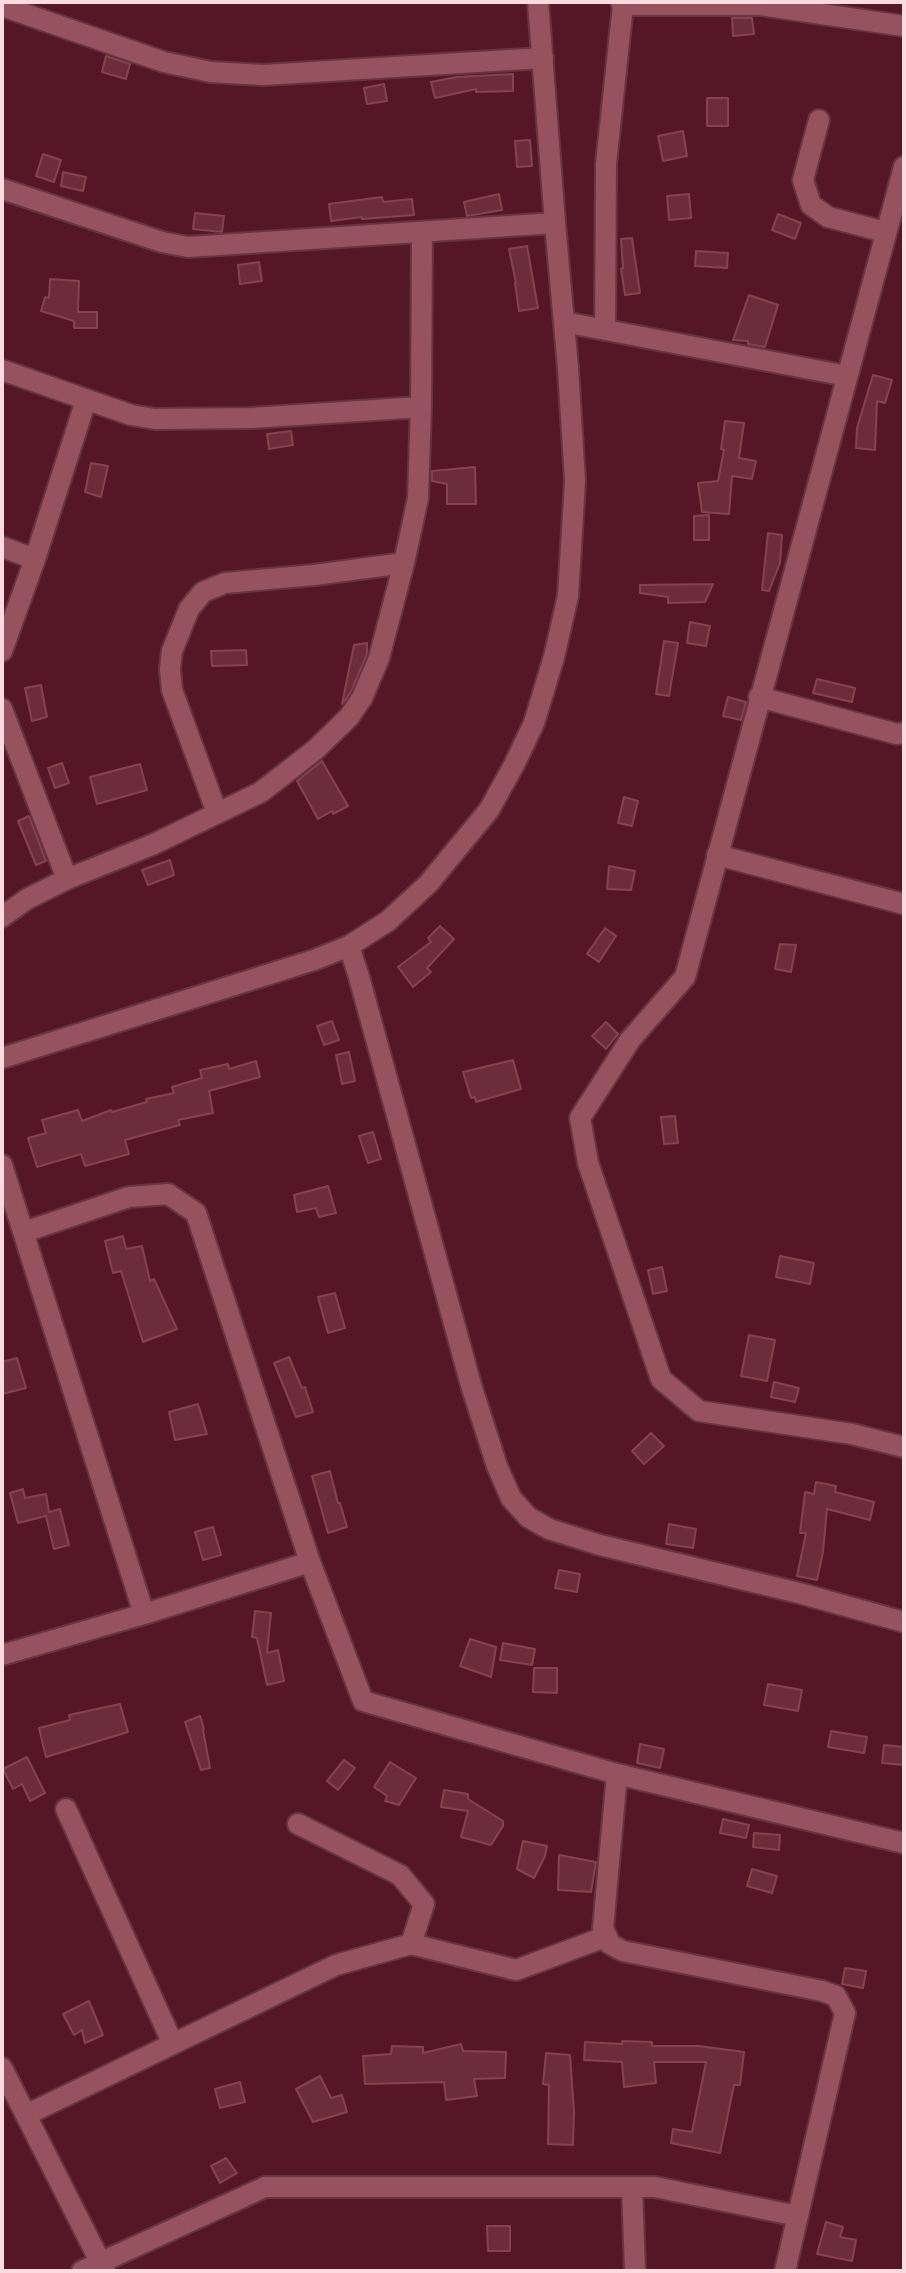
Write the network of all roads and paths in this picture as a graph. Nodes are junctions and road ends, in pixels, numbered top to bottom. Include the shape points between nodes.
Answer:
1 (538, 2) edge
2 (622, 4) edge
3 (2, 6) edge
4 (904, 26) edge
5 (543, 58) junction
6 (819, 120) dead end
7 (904, 167) edge
8 (2, 189) edge
9 (555, 223) junction
10 (422, 232) junction
11 (885, 232) junction
12 (564, 322) junction
13 (605, 330) junction
14 (2, 370) edge
15 (847, 376) junction
16 (86, 400) junction
17 (421, 407) junction
18 (2, 547) edge
19 (35, 559) junction
20 (404, 563) junction
21 (2, 651) edge
22 (759, 697) junction
23 (2, 709) edge
24 (904, 733) edge
25 (217, 813) junction
26 (717, 855) junction
27 (67, 879) junction
28 (904, 904) edge
29 (2, 917) edge
30 (349, 946) junction
31 (2, 1058) edge
32 (2, 1165) edge
33 (24, 1232) junction
34 (904, 1447) edge
35 (310, 1562) junction
36 (144, 1614) junction
37 (904, 1622) edge
38 (2, 1655) edge
39 (617, 1774) junction
40 (66, 1809) dead end
41 (298, 1824) dead end
42 (904, 1843) edge
43 (605, 1937) junction
44 (411, 1944) junction
45 (173, 2044) junction
46 (2, 2068) edge
47 (26, 2115) junction
48 (632, 2187) junction
49 (798, 2216) junction
50 (96, 2268) edge
51 (635, 2271) edge
52 (785, 2271) edge

1 - 5 street
2 - 4 street via 760,5
2 - 13 street via 606,164
3 - 5 street via 164,62 211,72 263,75
5 - 9 street
6 - 11 street via 803,180 811,205 828,217
7 - 11 street
8 - 10 street via 188,247
9 - 10 street
9 - 12 street
10 - 17 street
11 - 15 street
12 - 13 street
12 - 30 street via 575,481 573,538 568,596 534,723 489,810 446,863 388,921
13 - 15 street
14 - 16 street
15 - 22 street
16 - 17 street via 131,415 179,420
16 - 19 street
17 - 20 street via 418,498
18 - 19 street
19 - 21 street
20 - 25 street via 376,669 349,717 261,792
20 - 25 street via 225,583 203,592 189,609 172,651 172,690
22 - 24 street
22 - 26 street
23 - 27 street
25 - 27 street
26 - 28 street
26 - 34 street via 685,977 630,1040 580,1118 588,1163 661,1379 699,1411
27 - 29 street
30 - 31 street
30 - 37 street via 471,1385 511,1498 549,1529
32 - 33 street
33 - 35 street via 129,1197 168,1194 196,1213
33 - 36 street
35 - 36 street
35 - 39 street via 363,1701
36 - 38 street
39 - 42 street
39 - 43 street
40 - 45 street
41 - 44 street via 400,1875 424,1904
43 - 44 street via 516,1970
43 - 49 street via 623,1951 822,1991 842,2004 845,2013
44 - 45 street via 336,1965
45 - 47 street
46 - 47 street
47 - 50 street
48 - 49 street
48 - 50 street via 265,2187
48 - 51 street
49 - 52 street

